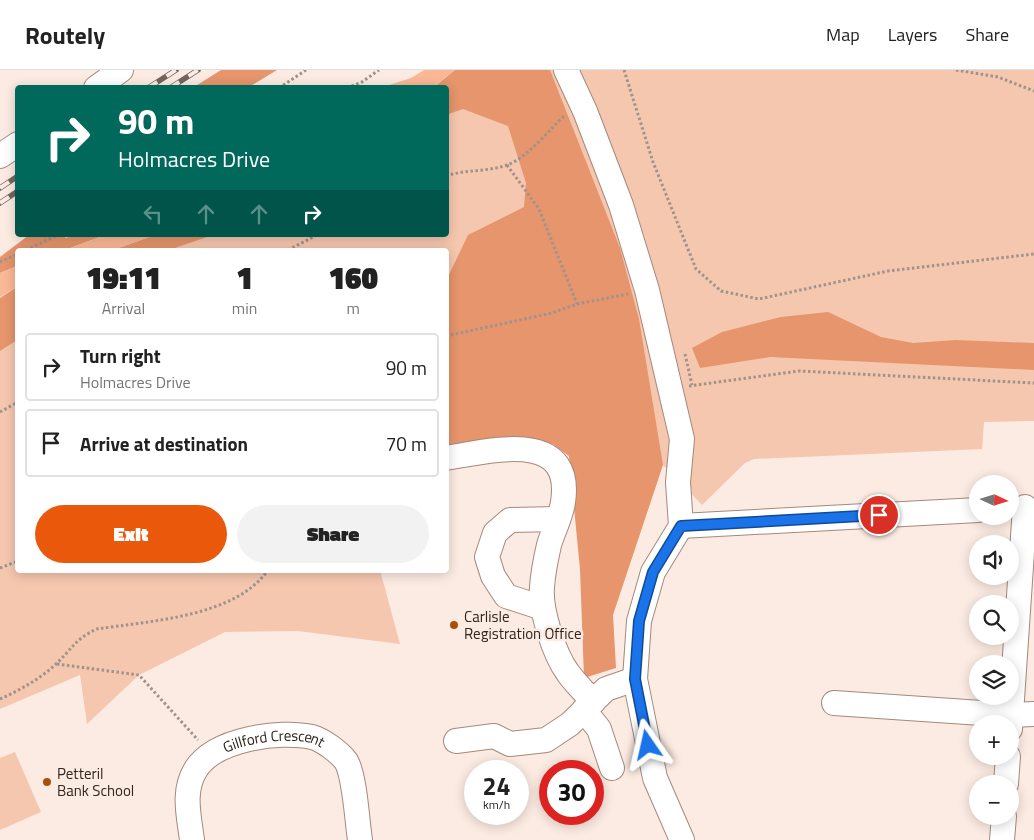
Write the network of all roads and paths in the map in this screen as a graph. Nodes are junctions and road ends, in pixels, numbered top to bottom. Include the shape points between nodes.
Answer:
1 (121, 70) edge
2 (306, 70) edge
3 (380, 70) edge
4 (566, 70) edge
5 (624, 70) edge
6 (956, 70) edge
7 (100, 85) edge
8 (284, 85) edge
9 (354, 85) edge
10 (1034, 90) edge
11 (580, 102) junction
12 (15, 146) edge
13 (0, 156) edge
14 (507, 166) junction
15 (449, 175) edge
16 (54, 237) edge
17 (313, 237) edge
18 (30, 248) edge
19 (292, 248) edge
20 (1034, 254) edge
21 (15, 255) edge
22 (0, 262) edge
23 (647, 290) junction
24 (577, 304) junction
25 (449, 335) edge
26 (1034, 383) edge
27 (672, 390) junction
28 (15, 404) edge
29 (0, 412) edge
30 (449, 457) edge
31 (1023, 508) edge
32 (969, 510) edge
33 (558, 519) junction
34 (681, 526) junction
35 (15, 562) edge
36 (0, 568) edge
37 (265, 573) edge
38 (543, 608) junction
39 (57, 664) junction
40 (635, 679) junction
41 (0, 699) edge
42 (834, 703) dead end
43 (588, 706) junction
44 (972, 715) edge
45 (1018, 715) edge
46 (456, 741) dead end
47 (211, 754) junction
48 (612, 768) dead end
49 (1003, 825) edge
50 (192, 840) edge
51 (360, 840) edge
52 (682, 840) edge
53 (1002, 840) edge

1 - 7 street
2 - 8 path
3 - 9 path
4 - 11 street
5 - 20 path via 653,162 696,268 721,291 759,299 888,271
6 - 10 path via 998,77
11 - 14 path via 523,156
11 - 23 street via 621,205
12 - 13 street
14 - 15 path
14 - 24 path via 539,209
16 - 18 path
17 - 19 path
21 - 22 path
23 - 24 path
23 - 27 street
24 - 25 path via 552,313
26 - 27 path via 799,371
27 - 34 street via 682,439 678,482
28 - 29 path
30 - 33 street via 503,448 524,448 544,455 559,464 564,479 563,503
31 - 45 street
32 - 34 street
33 - 38 street via 549,546 542,587
33 - 38 street via 510,520 494,533 488,557 493,576 506,596
34 - 40 street via 653,572 639,621
35 - 36 path
37 - 39 path via 228,602 201,612 87,633
38 - 43 street via 567,672
39 - 41 path
39 - 47 path via 139,675
40 - 43 street via 606,688
40 - 52 street via 655,778
42 - 44 street
43 - 46 street via 570,724 546,740 510,744 494,736
43 - 48 street
47 - 50 street, Gillford Crescent via 196,768 186,800
47 - 51 street, Gillford Crescent via 240,740 296,735 314,737 346,762 353,786
49 - 53 street

